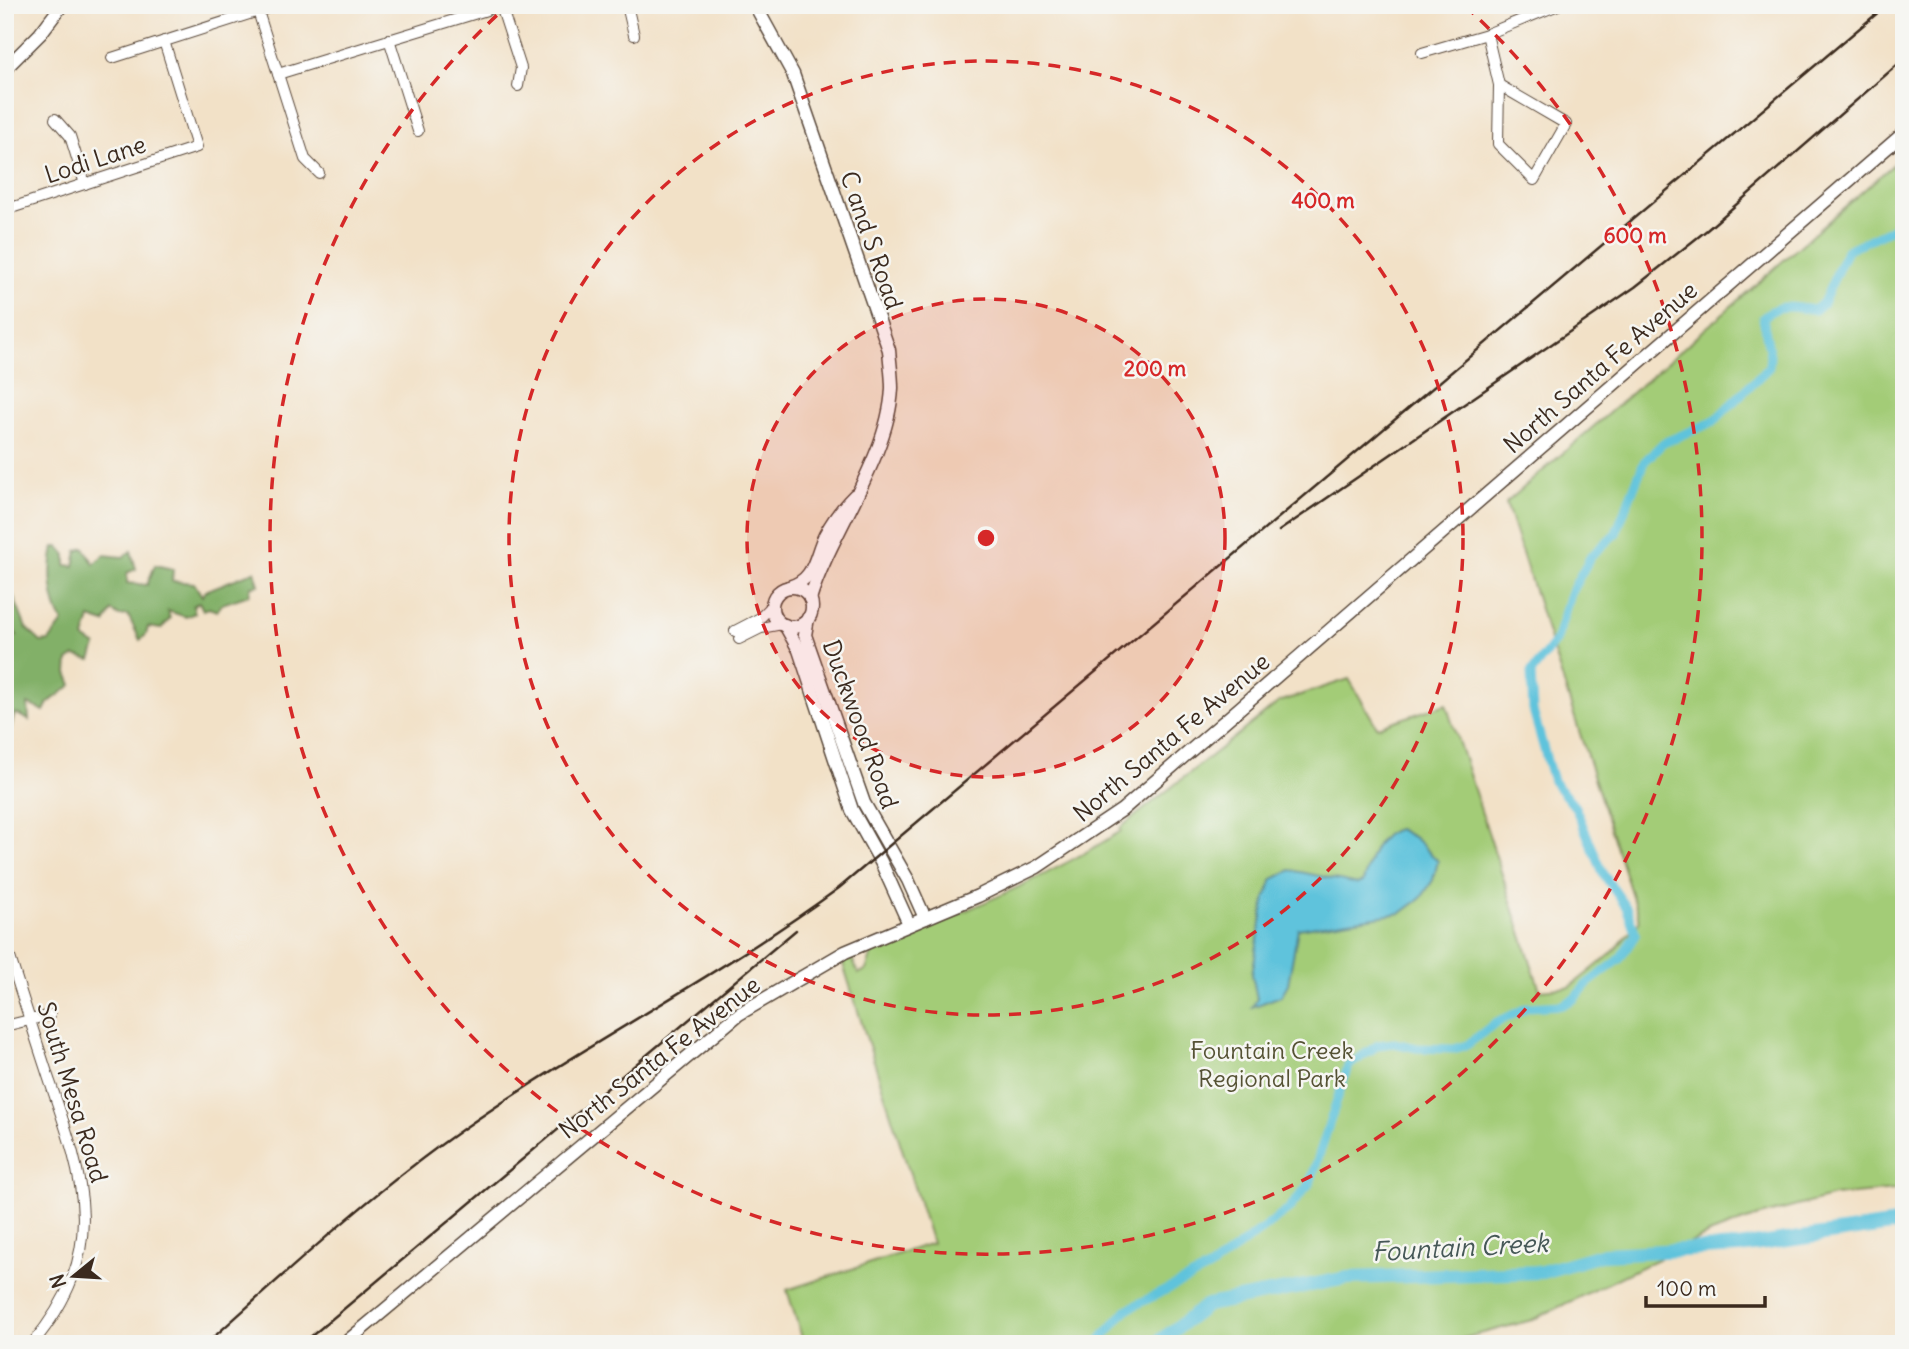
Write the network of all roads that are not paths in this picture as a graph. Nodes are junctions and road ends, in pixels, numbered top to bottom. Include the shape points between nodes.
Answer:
1 (62, 5) edge
2 (277, 5) edge
3 (627, 5) edge
4 (755, 5) edge
5 (1558, 5) edge
6 (502, 6) edge
7 (257, 8) edge
8 (1487, 34) junction
9 (634, 35) dead end
10 (389, 39) junction
11 (164, 41) junction
12 (1422, 52) dead end
13 (112, 58) dead end
14 (5, 69) edge
15 (278, 74) junction
16 (1499, 85) junction
17 (518, 86) dead end
18 (55, 119) dead end
19 (418, 131) dead end
20 (1904, 133) edge
21 (319, 173) dead end
22 (85, 184) junction
23 (5, 210) edge
24 (855, 495) junction
25 (789, 587) junction
26 (810, 599) junction
27 (772, 606) junction
28 (808, 618) junction
29 (784, 625) junction
30 (925, 918) junction
31 (909, 924) junction
32 (5, 941) edge
33 (51, 1015) dead end
34 (30, 1022) junction
35 (5, 1026) edge
36 (32, 1344) edge
37 (344, 1344) edge

1 - 14 main road
2 - 7 street
3 - 9 street
4 - 24 main road, C and S Road via 793,74 889,350 892,388 887,418
5 - 8 street
6 - 10 street
6 - 17 street via 521,68
7 - 11 street
7 - 15 street
8 - 12 street
8 - 16 street
10 - 15 street
10 - 19 street
11 - 13 street
11 - 22 street, Lodi Lane via 197,147
15 - 21 street via 305,159
16 - 16 street via 1566,124 1534,180 1498,144
18 - 22 street via 70,136
20 - 30 main road, North Santa Fe Avenue via 1122,810 1037,867
22 - 23 street, Lodi Lane
24 - 25 main road, C and S Road via 826,533 811,573
24 - 26 main road, C and S Road
25 - 26 main road via 802,589
25 - 27 main road via 778,592
26 - 28 main road
27 - 29 main road
27 - 29 street via 737,635
28 - 29 main road via 798,625
28 - 30 main road, Duckwood Road via 805,635 864,803
29 - 31 main road, Duckwood Road via 799,650 852,810
30 - 31 main road, North Santa Fe Avenue
31 - 37 main road, North Santa Fe Avenue via 809,971 731,1020
32 - 34 street, South Mesa Road
33 - 34 street
34 - 35 street
34 - 36 street, South Mesa Road via 84,1199 83,1230 65,1294

